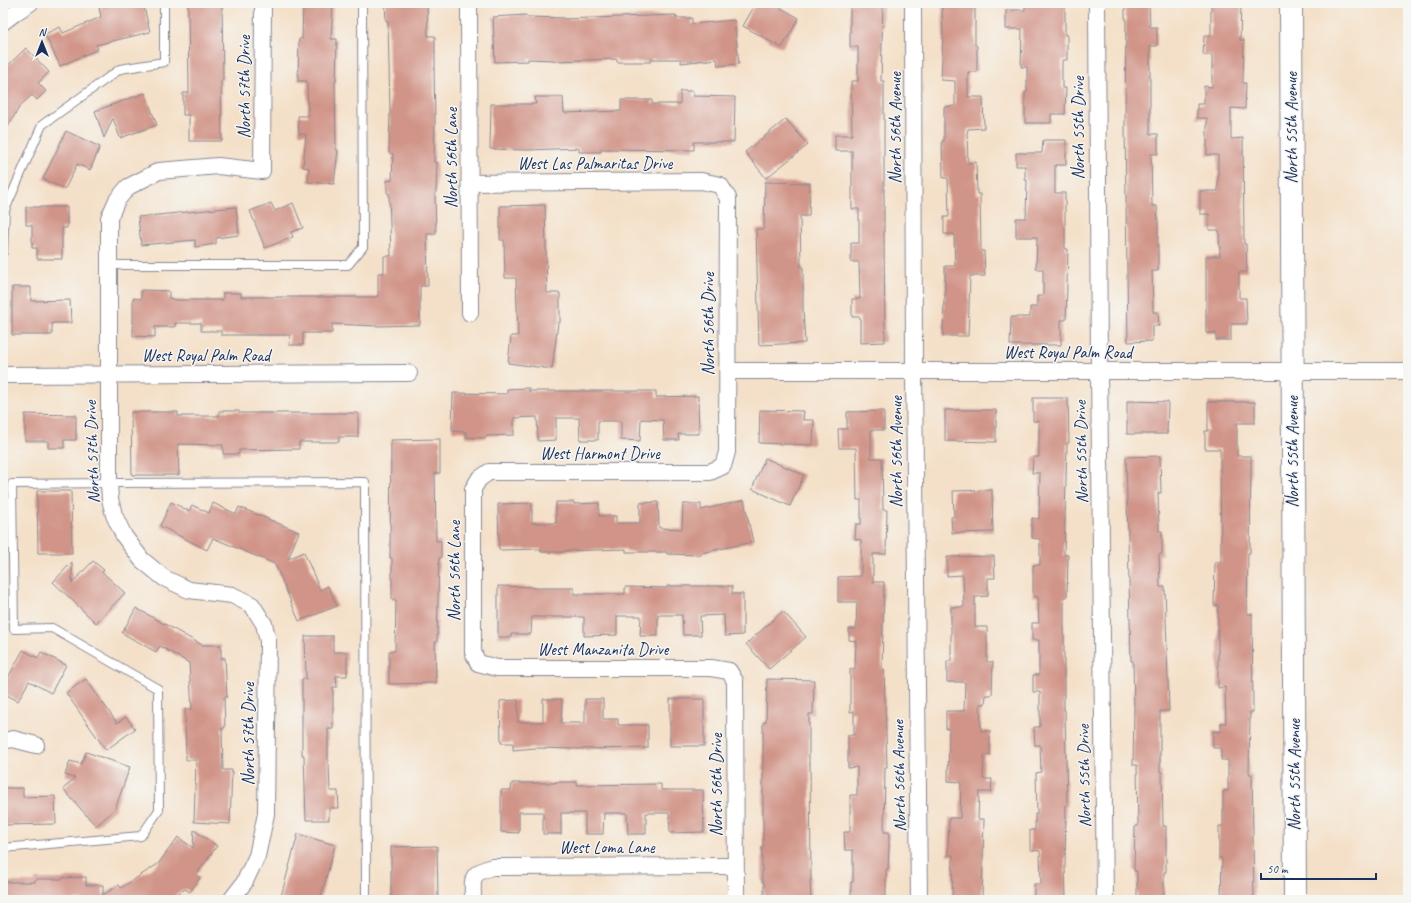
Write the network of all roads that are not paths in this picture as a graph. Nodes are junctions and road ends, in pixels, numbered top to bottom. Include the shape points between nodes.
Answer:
1 (30, 3) edge
2 (164, 3) edge
3 (263, 3) edge
4 (362, 3) edge
5 (469, 3) edge
6 (913, 3) edge
7 (1097, 3) edge
8 (1291, 3) edge
9 (3, 22) edge
10 (471, 183) junction
11 (720, 185) joint
12 (3, 252) edge
13 (110, 265) junction
14 (470, 313) dead end
15 (728, 371) junction
16 (914, 371) junction
17 (1099, 371) junction
18 (1292, 371) junction
19 (1408, 371) edge
20 (409, 373) dead end
21 (3, 375) edge
22 (109, 375) junction
23 (724, 466) joint
24 (479, 479) joint
25 (109, 483) junction
26 (478, 663) joint
27 (729, 671) joint
28 (3, 741) edge
29 (36, 745) dead end
30 (3, 848) edge
31 (735, 866) junction
32 (232, 900) edge
33 (366, 900) edge
34 (473, 900) edge
35 (736, 900) edge
36 (920, 900) edge
37 (1105, 900) edge
38 (1294, 900) edge

1 - 9 street
2 - 12 lane via 164,62 120,69 42,125 5,210
3 - 13 street, North 57th Drive via 262,171 218,166 159,171 128,188 117,200 109,218
4 - 13 lane via 363,246 348,265
5 - 10 street, North 56th Lane
6 - 16 street, North 56th Avenue
7 - 17 street, North 55th Drive
8 - 18 street, North 55th Avenue
10 - 11 street, West Las Palmaritas Drive via 701,181
10 - 14 street, North 56th Lane
11 - 15 street, North 56th Drive via 728,198
13 - 22 street, North 57th Drive
15 - 16 street, West Royal Palm Road
15 - 23 street, North 56th Drive via 727,452
16 - 17 street, West Royal Palm Road
16 - 36 street, North 56th Avenue
17 - 18 street, West Royal Palm Road
17 - 37 street, North 55th Drive
18 - 19 street, West Royal Palm Road
18 - 38 street, North 55th Avenue
20 - 22 street, West Royal Palm Road
21 - 22 street, West Royal Palm Road
22 - 25 street, North 57th Drive
23 - 24 street, West Harmont Drive via 710,472 489,472
24 - 26 street, North 56th Lane via 473,489 473,652
25 - 30 lane via 12,484 14,629 52,628 158,689 159,810 141,836
25 - 32 street, North 57th Drive via 114,515 124,536 142,560 164,578 189,590 232,595 252,605 264,624 268,641 266,814 257,856 244,883
25 - 33 lane via 365,482
26 - 27 street, West Manzanita Drive via 497,668 711,668
27 - 31 street, North 56th Drive via 735,681
28 - 29 street via 13,739
31 - 34 street, West Loma Lane via 492,867 479,871 473,878
31 - 35 street, North 56th Drive

